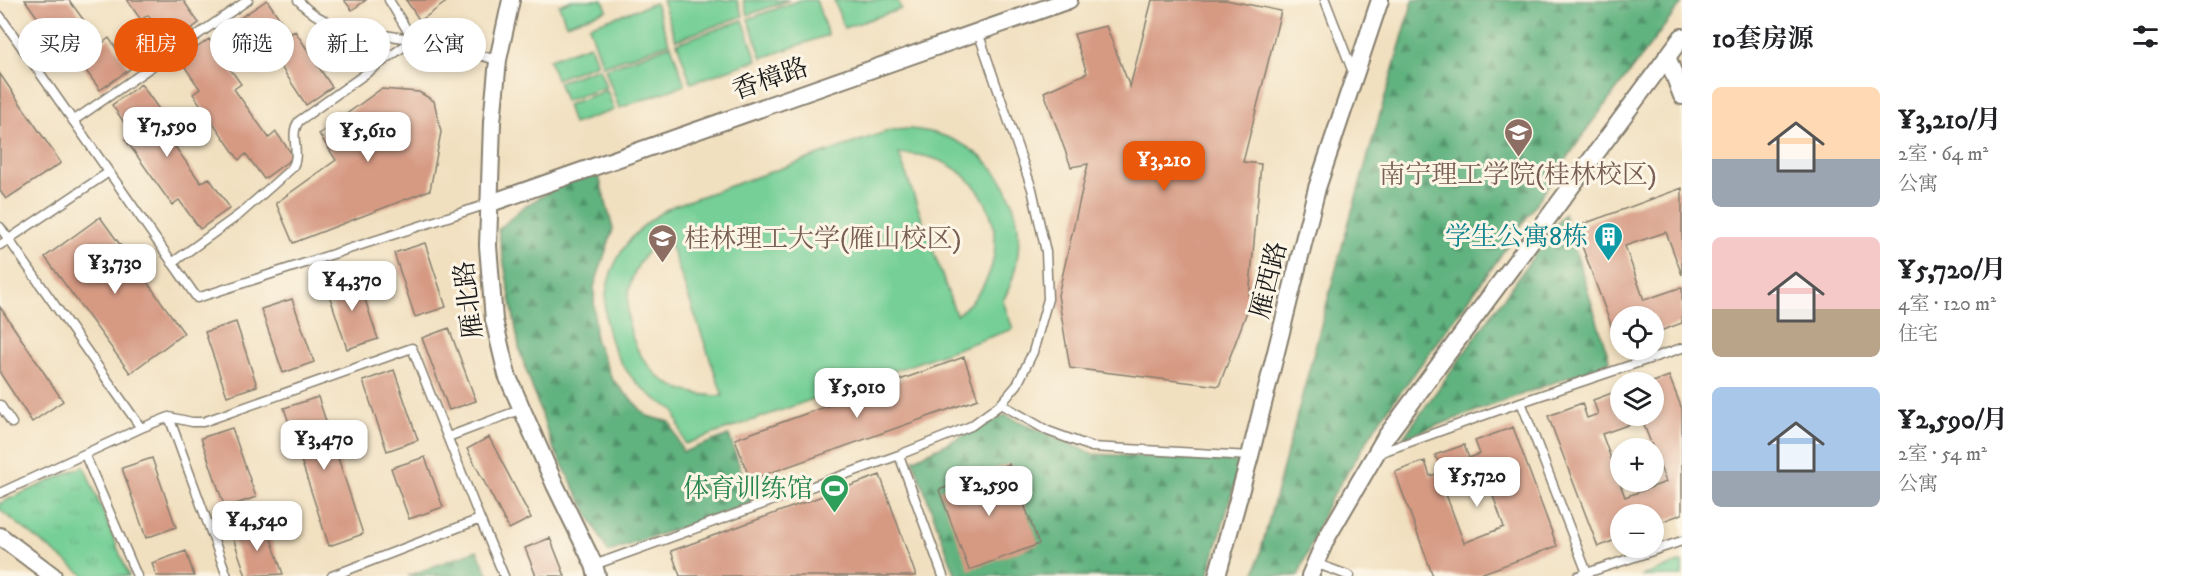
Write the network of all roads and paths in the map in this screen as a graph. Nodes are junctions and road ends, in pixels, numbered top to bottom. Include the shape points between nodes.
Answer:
1 (248, 0) edge
2 (298, 0) edge
3 (389, 0) edge
4 (511, 0) edge
5 (1070, 0) edge
6 (1325, 0) edge
7 (1380, 0) edge
8 (1026, 7) edge
9 (0, 16) edge
10 (402, 22) edge
11 (978, 32) junction
12 (1682, 37) edge
13 (402, 38) edge
14 (402, 48) edge
15 (1667, 56) junction
16 (486, 57) edge
17 (498, 60) junction
18 (1354, 77) junction
19 (1682, 96) edge
20 (73, 121) junction
21 (109, 172) junction
22 (488, 204) junction
23 (0, 227) edge
24 (8, 240) junction
25 (0, 245) edge
26 (172, 263) junction
27 (1682, 348) edge
28 (1521, 402) junction
29 (1001, 404) junction
30 (0, 405) edge
31 (522, 409) junction
32 (170, 417) junction
33 (12, 423) dead end
34 (141, 428) junction
35 (448, 437) junction
36 (1374, 454) junction
37 (86, 455) junction
38 (898, 455) junction
39 (1250, 456) junction
40 (0, 493) edge
41 (480, 519) junction
42 (0, 536) edge
43 (1682, 541) edge
44 (1313, 569) edge
45 (596, 570) edge
46 (1582, 575) edge
47 (53, 576) edge
48 (136, 576) edge
49 (227, 576) edge
50 (332, 576) edge
51 (504, 576) edge
52 (943, 576) edge
53 (1217, 576) edge
54 (1350, 576) edge

1 - 20 lane
2 - 13 lane via 325,22
3 - 10 lane
4 - 17 street, 雁北路
5 - 8 street, 香樟路
6 - 18 lane
7 - 18 street, 雁西路
8 - 11 street, 香樟路
9 - 20 lane
11 - 22 street, 香樟路
11 - 29 lane via 1032,189 1048,279 1048,299 1033,352 1017,385
12 - 15 street
14 - 26 lane via 299,121 292,168 245,210
15 - 19 street
15 - 36 street
16 - 17 lane
17 - 22 street, 雁北路
18 - 39 street, 雁西路 via 1317,188
20 - 21 lane
21 - 24 lane
21 - 26 lane
22 - 26 lane via 197,298
22 - 31 street, 雁北路 via 497,338
23 - 24 lane
24 - 25 lane
24 - 34 lane
27 - 28 lane
28 - 36 lane
28 - 46 lane
29 - 38 lane via 971,426
29 - 39 lane via 1048,430 1092,447
30 - 33 lane
31 - 35 lane
31 - 45 street, 雁北路
32 - 34 lane
32 - 35 lane via 203,422 412,348
32 - 49 lane
34 - 37 lane
35 - 41 lane
36 - 44 street
37 - 40 lane
37 - 48 lane
38 - 45 lane
38 - 52 lane
39 - 53 street, 雁西路
41 - 50 lane
41 - 51 lane
42 - 47 street
43 - 46 lane
44 - 54 lane

